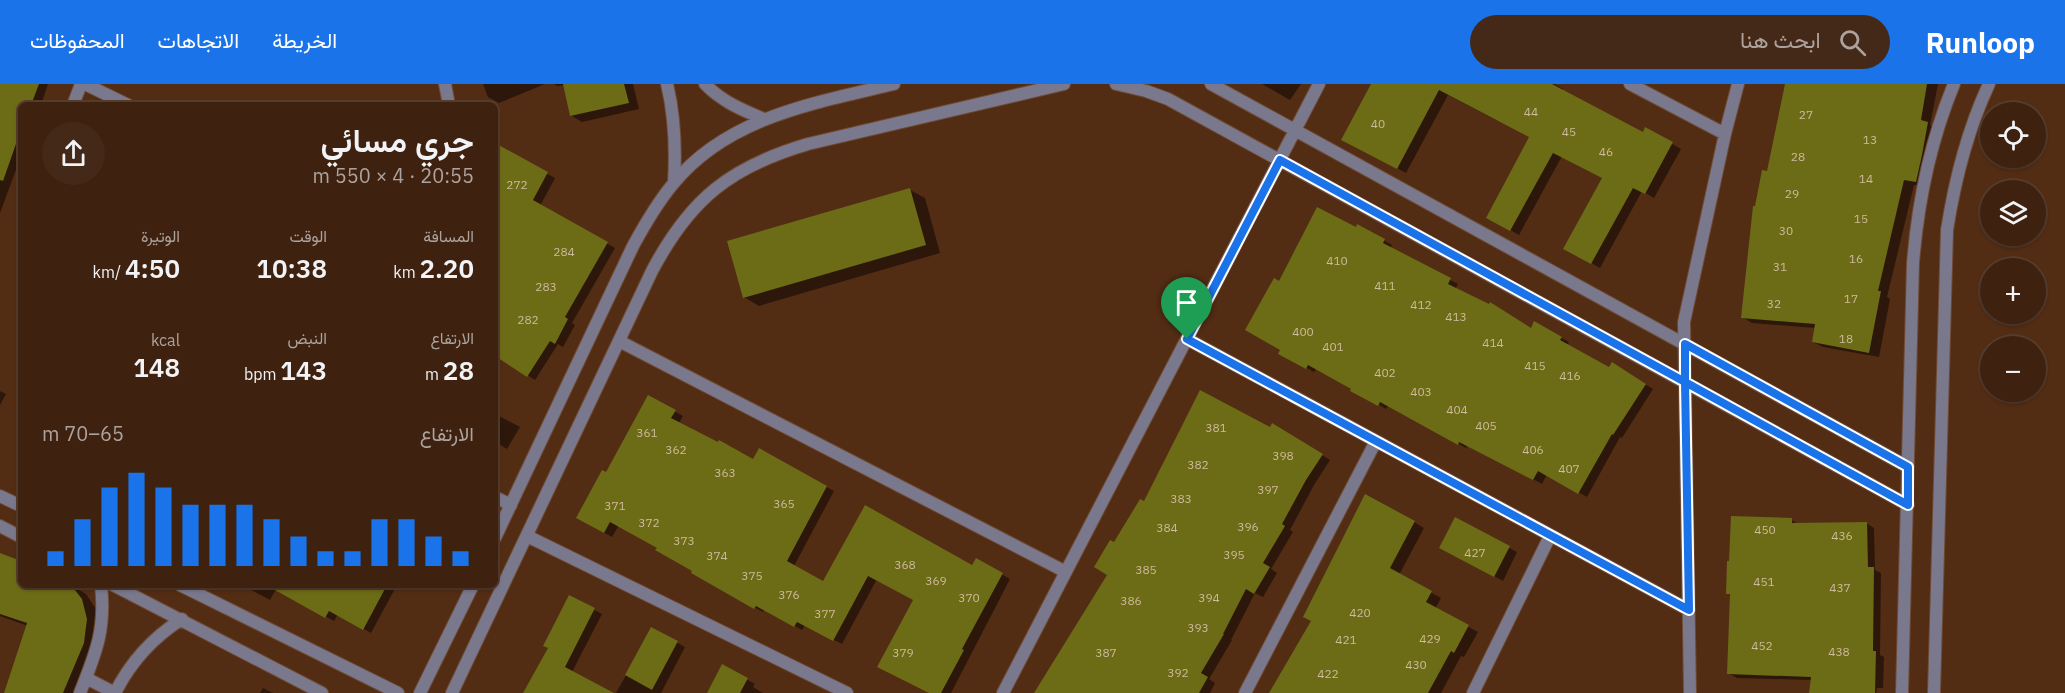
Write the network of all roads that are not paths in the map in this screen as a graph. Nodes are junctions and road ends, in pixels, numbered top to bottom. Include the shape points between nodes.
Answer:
1 (83, 84) edge
2 (445, 84) edge
3 (667, 84) edge
4 (705, 84) edge
5 (894, 84) edge
6 (1065, 84) edge
7 (1116, 84) edge
8 (1211, 84) edge
9 (1319, 84) edge
10 (1630, 84) edge
11 (1738, 84) edge
12 (1954, 84) edge
13 (1989, 84) edge
14 (74, 102) edge
15 (122, 102) edge
16 (448, 102) edge
17 (764, 119) junction
18 (1295, 130) junction
19 (1725, 134) junction
20 (1280, 160) junction
21 (674, 182) junction
22 (1187, 339) junction
23 (619, 341) junction
24 (1685, 344) junction
25 (1685, 382) junction
26 (1376, 441) junction
27 (1908, 467) junction
28 (0, 496) edge
29 (498, 498) edge
30 (18, 505) edge
31 (511, 505) junction
32 (1908, 505) junction
33 (0, 526) edge
34 (498, 532) edge
35 (18, 535) edge
36 (527, 536) junction
37 (1550, 536) junction
38 (1066, 572) junction
39 (101, 588) edge
40 (119, 588) edge
41 (186, 588) edge
42 (471, 588) edge
43 (1689, 610) junction
44 (182, 619) junction
45 (86, 678) junction
46 (80, 693) edge
47 (115, 693) edge
48 (322, 693) edge
49 (398, 693) edge
50 (420, 693) edge
51 (452, 693) edge
52 (847, 693) edge
53 (1004, 693) edge
54 (1245, 693) edge
55 (1473, 693) edge
56 (1690, 693) edge
57 (1902, 693) edge
58 (1934, 693) edge

1 - 14 street
1 - 15 street
2 - 16 street
3 - 21 street via 676,150
4 - 17 street via 726,101
5 - 17 street
6 - 23 street via 808,144 743,169 698,204 668,240
7 - 20 street via 1168,99
8 - 18 street
9 - 18 street
10 - 19 street
11 - 19 street
12 - 27 street via 1931,148 1916,226
13 - 58 street via 1962,156 1947,230
17 - 21 street via 735,132
18 - 20 street
18 - 24 street
19 - 24 street via 1684,322
20 - 22 street
20 - 25 street
21 - 31 street via 633,246
22 - 26 street
22 - 38 street
23 - 36 street
23 - 38 street
24 - 25 street
24 - 27 street
25 - 32 street
25 - 43 street
26 - 37 street
26 - 54 street
27 - 32 street
28 - 30 street
29 - 31 street
31 - 34 street
32 - 57 street
33 - 35 street
36 - 51 street
36 - 52 street
37 - 43 street
37 - 55 street
38 - 53 street
39 - 45 street via 100,638
40 - 44 street
41 - 49 street
42 - 50 street
43 - 56 street
44 - 47 street via 142,650
44 - 48 street
45 - 46 street
45 - 47 street

